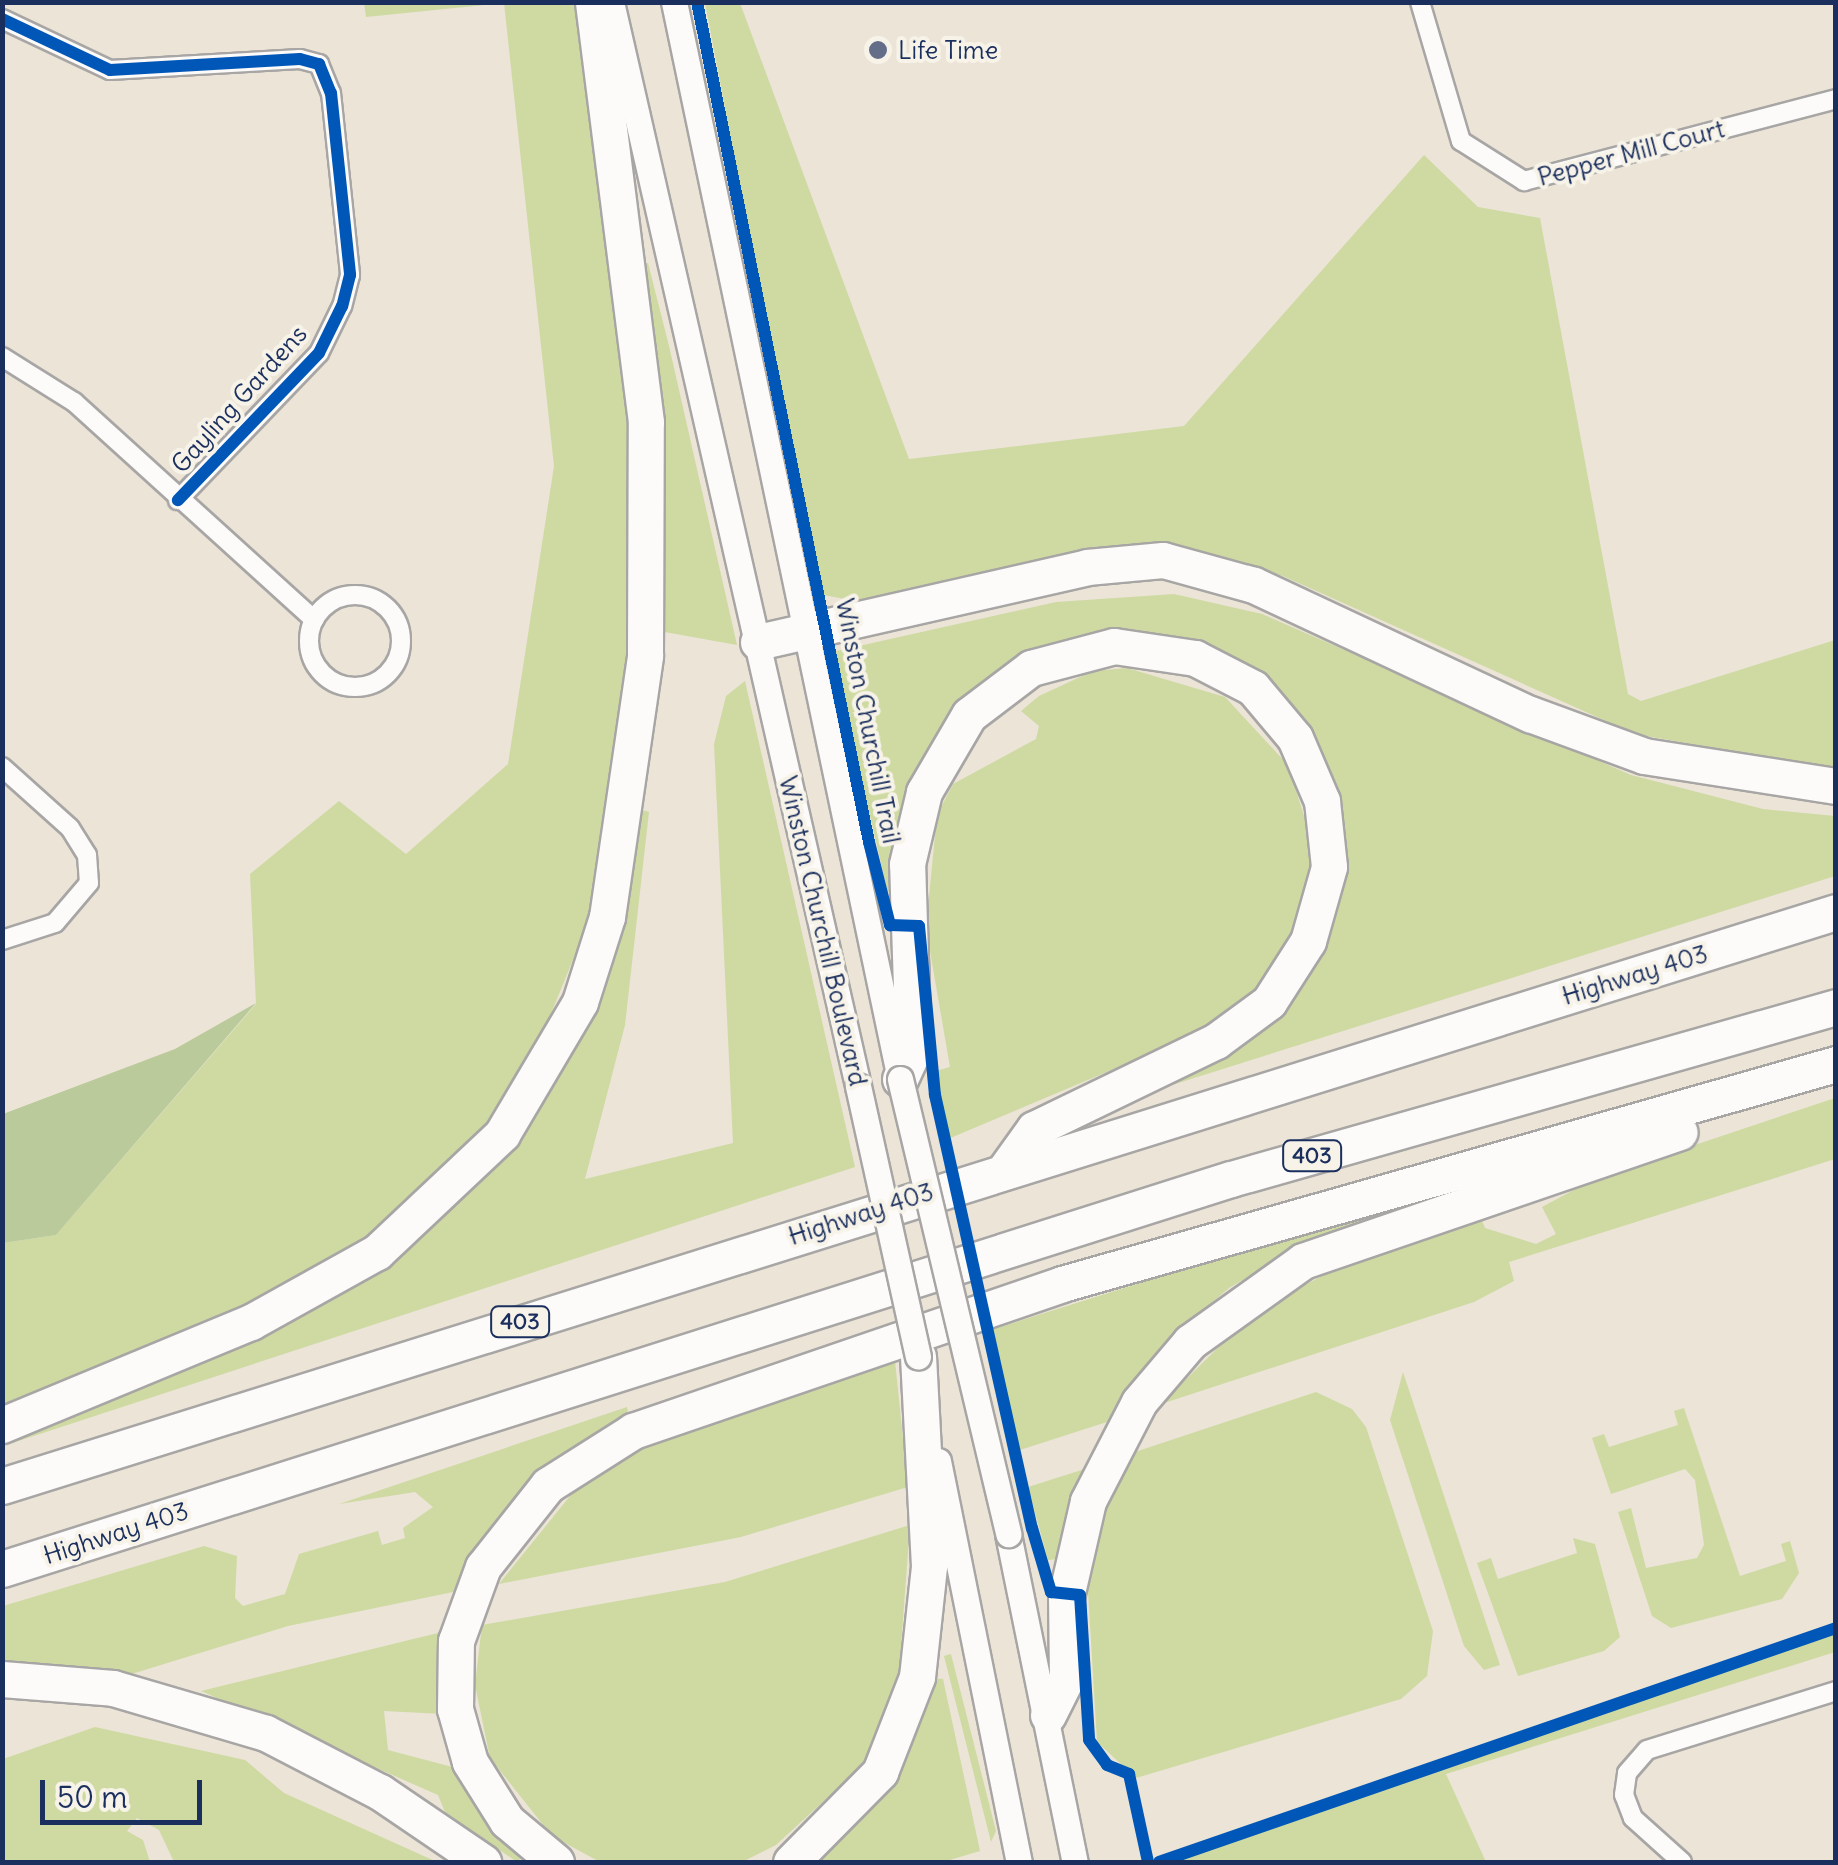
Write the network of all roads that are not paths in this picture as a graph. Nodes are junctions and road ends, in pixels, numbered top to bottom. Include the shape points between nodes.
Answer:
1 (593, 2) edge
2 (611, 2) edge
3 (674, 2) edge
4 (1420, 2) edge
5 (2, 20) edge
6 (1836, 100) edge
7 (2, 357) edge
8 (178, 500) junction
9 (314, 620) junction
10 (801, 632) junction
11 (758, 642) junction
12 (2, 767) edge
13 (1836, 786) edge
14 (1836, 912) edge
15 (2, 940) edge
16 (1836, 1007) edge
17 (1836, 1067) edge
18 (900, 1079) junction
19 (1006, 1168) junction
20 (918, 1356) joint
21 (2, 1425) edge
22 (2, 1486) edge
23 (942, 1563) junction
24 (2, 1569) edge
25 (2, 1679) edge
26 (1836, 1690) edge
27 (1048, 1715) junction
28 (483, 1862) edge
29 (556, 1862) edge
30 (790, 1862) edge
31 (1019, 1862) edge
32 (1076, 1862) edge
33 (1682, 1862) edge

1 - 21 highway via 646,422 645,655 614,880 580,1002 502,1134 377,1252 251,1322
2 - 11 main road, Winston Churchill Boulevard
3 - 10 main road, Winston Churchill Boulevard
4 - 6 street, Pepper Mill Court via 1461,140 1524,181
5 - 8 street, Gayling Gardens via 110,70 300,59 318,64 331,93 350,275 342,306 319,353
7 - 8 street via 74,402
8 - 9 street
9 - 9 street via 310,650 326,676 354,687 393,667 398,624 378,601 350,595
10 - 11 highway
10 - 13 highway via 1087,566 1162,560 1254,585 1530,714 1644,756
10 - 18 main road, Winston Churchill Boulevard
11 - 20 main road, Winston Churchill Boulevard, bridge
12 - 15 street via 70,828 88,855 89,883 55,923
14 - 19 highway, Highway 403 / 403
16 - 24 highway, Highway 403 / 403 via 1231,1180
17 - 27 highway via 1756,1106 1303,1261 1226,1309 1161,1372 1099,1472 1069,1580 1067,1676
17 - 29 highway via 1062,1284 633,1431 548,1486 483,1567 456,1641 456,1709 470,1762 507,1821
18 - 19 highway via 913,1051 907,864 924,792 969,715 1031,668 1114,646 1195,658 1253,688 1295,738 1322,801 1329,867 1308,941 1269,1002 1034,1129
18 - 27 main road, Winston Churchill Boulevard, bridge
19 - 22 highway, Highway 403 / 403
20 - 23 highway
23 - 30 highway via 898,1737 856,1804
23 - 31 main road
25 - 28 highway via 113,1688 251,1727 350,1775
26 - 33 street via 1647,1750 1627,1773 1624,1795 1634,1818
27 - 32 main road, Winston Churchill Boulevard

